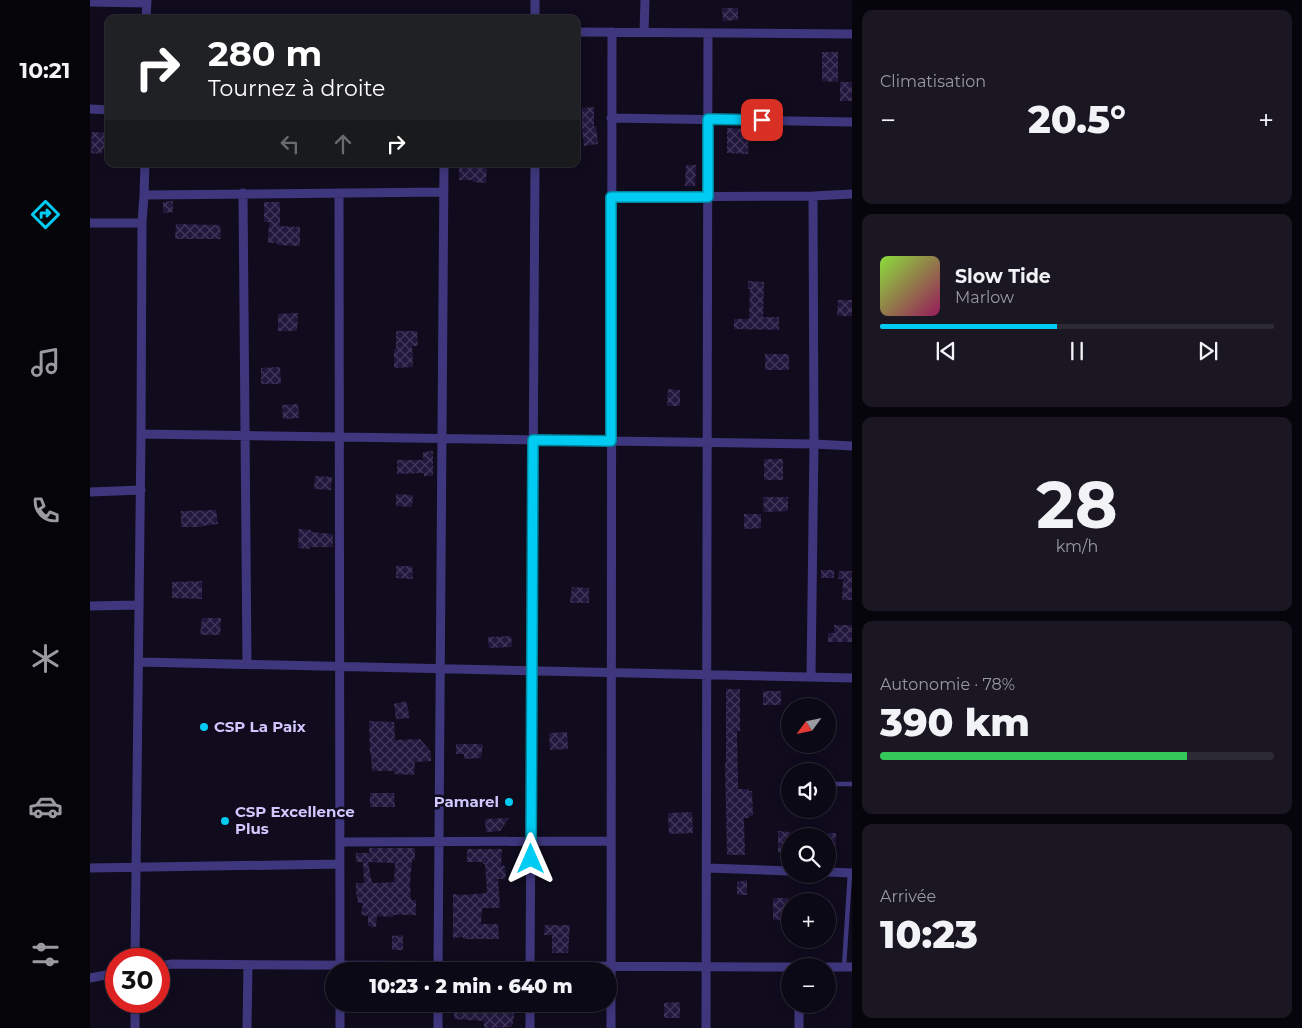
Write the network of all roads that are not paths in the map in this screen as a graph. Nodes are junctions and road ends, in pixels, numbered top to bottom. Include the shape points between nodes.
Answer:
1 (535, 0) edge
2 (645, 0) edge
3 (147, 1) edge
4 (90, 2) edge
5 (146, 15) edge
6 (535, 15) edge
7 (580, 32) edge
8 (612, 32) junction
9 (644, 32) junction
10 (708, 33) junction
11 (852, 34) edge
12 (90, 110) edge
13 (105, 110) edge
14 (612, 118) junction
15 (708, 119) junction
16 (852, 122) edge
17 (145, 167) edge
18 (444, 167) edge
19 (535, 167) edge
20 (444, 192) junction
21 (339, 193) junction
22 (244, 194) junction
23 (852, 194) edge
24 (144, 195) junction
25 (812, 196) junction
26 (611, 197) junction
27 (708, 197) junction
28 (90, 223) edge
29 (142, 223) junction
30 (141, 434) junction
31 (245, 435) junction
32 (339, 436) junction
33 (442, 438) junction
34 (533, 440) junction
35 (611, 441) junction
36 (707, 442) junction
37 (814, 444) junction
38 (852, 446) edge
39 (141, 490) junction
40 (90, 492) edge
41 (139, 605) junction
42 (90, 606) edge
43 (139, 662) junction
44 (247, 664) junction
45 (340, 666) junction
46 (440, 669) junction
47 (532, 671) junction
48 (611, 673) junction
49 (707, 675) junction
50 (811, 678) junction
51 (852, 678) edge
52 (836, 784) edge
53 (852, 784) edge
54 (611, 841) junction
55 (340, 842) junction
56 (439, 842) junction
57 (531, 842) junction
58 (340, 864) junction
59 (136, 867) junction
60 (90, 868) edge
61 (706, 868) junction
62 (781, 871) edge
63 (836, 872) edge
64 (851, 873) edge
65 (135, 948) edge
66 (340, 962) edge
67 (438, 962) edge
68 (530, 962) edge
69 (611, 962) edge
70 (170, 964) edge
71 (248, 964) junction
72 (617, 966) edge
73 (706, 966) junction
74 (325, 967) edge
75 (781, 967) edge
76 (848, 967) edge
77 (105, 976) edge
78 (90, 978) edge
79 (340, 1012) edge
80 (438, 1012) edge
81 (530, 1012) edge
82 (611, 1012) edge
83 (135, 1013) edge
84 (799, 1013) edge
85 (135, 1028) edge
86 (247, 1028) edge
87 (340, 1028) edge
88 (438, 1028) edge
89 (530, 1028) edge
90 (611, 1028) edge
91 (706, 1028) edge
92 (799, 1028) edge

1 - 6 street
2 - 9 street
3 - 4 street
3 - 5 street
7 - 8 street
8 - 9 street
8 - 14 street
9 - 10 street
10 - 11 street
10 - 15 street
12 - 13 street
14 - 15 street
14 - 26 street
15 - 16 street
15 - 27 street
17 - 24 street
18 - 20 street
19 - 34 street
20 - 21 street
20 - 33 street
21 - 22 street
21 - 32 street
22 - 24 street
22 - 31 street
23 - 25 street
24 - 29 street
25 - 27 street
25 - 37 street
26 - 27 street
26 - 35 street
27 - 36 street
28 - 29 street
29 - 30 street
30 - 31 street
30 - 39 street
31 - 32 street
31 - 44 street
32 - 33 street
32 - 45 street
33 - 34 street
33 - 46 street
34 - 35 street
34 - 47 street
35 - 36 street
35 - 48 street
36 - 37 street
36 - 49 street
37 - 38 street
37 - 50 street
39 - 40 street
39 - 41 street
41 - 42 street
41 - 43 street
43 - 44 street
43 - 59 street
44 - 45 street
45 - 46 street
45 - 55 street
46 - 47 street
46 - 56 street
47 - 48 street
47 - 57 street
48 - 49 street
48 - 54 street
49 - 50 street
49 - 61 street
50 - 51 street
52 - 53 lane
54 - 57 street
54 - 69 street
55 - 56 street
55 - 58 street
56 - 57 street
56 - 67 street
57 - 68 street
58 - 59 street
58 - 66 street
59 - 60 street
59 - 65 street
61 - 62 street
61 - 73 street
63 - 64 street
64 - 76 lane
70 - 71 street
71 - 74 street
71 - 86 street
72 - 73 street
73 - 75 street
73 - 91 street
77 - 78 street
79 - 87 street
80 - 88 street
81 - 89 street
82 - 90 street
83 - 85 street
84 - 92 street

